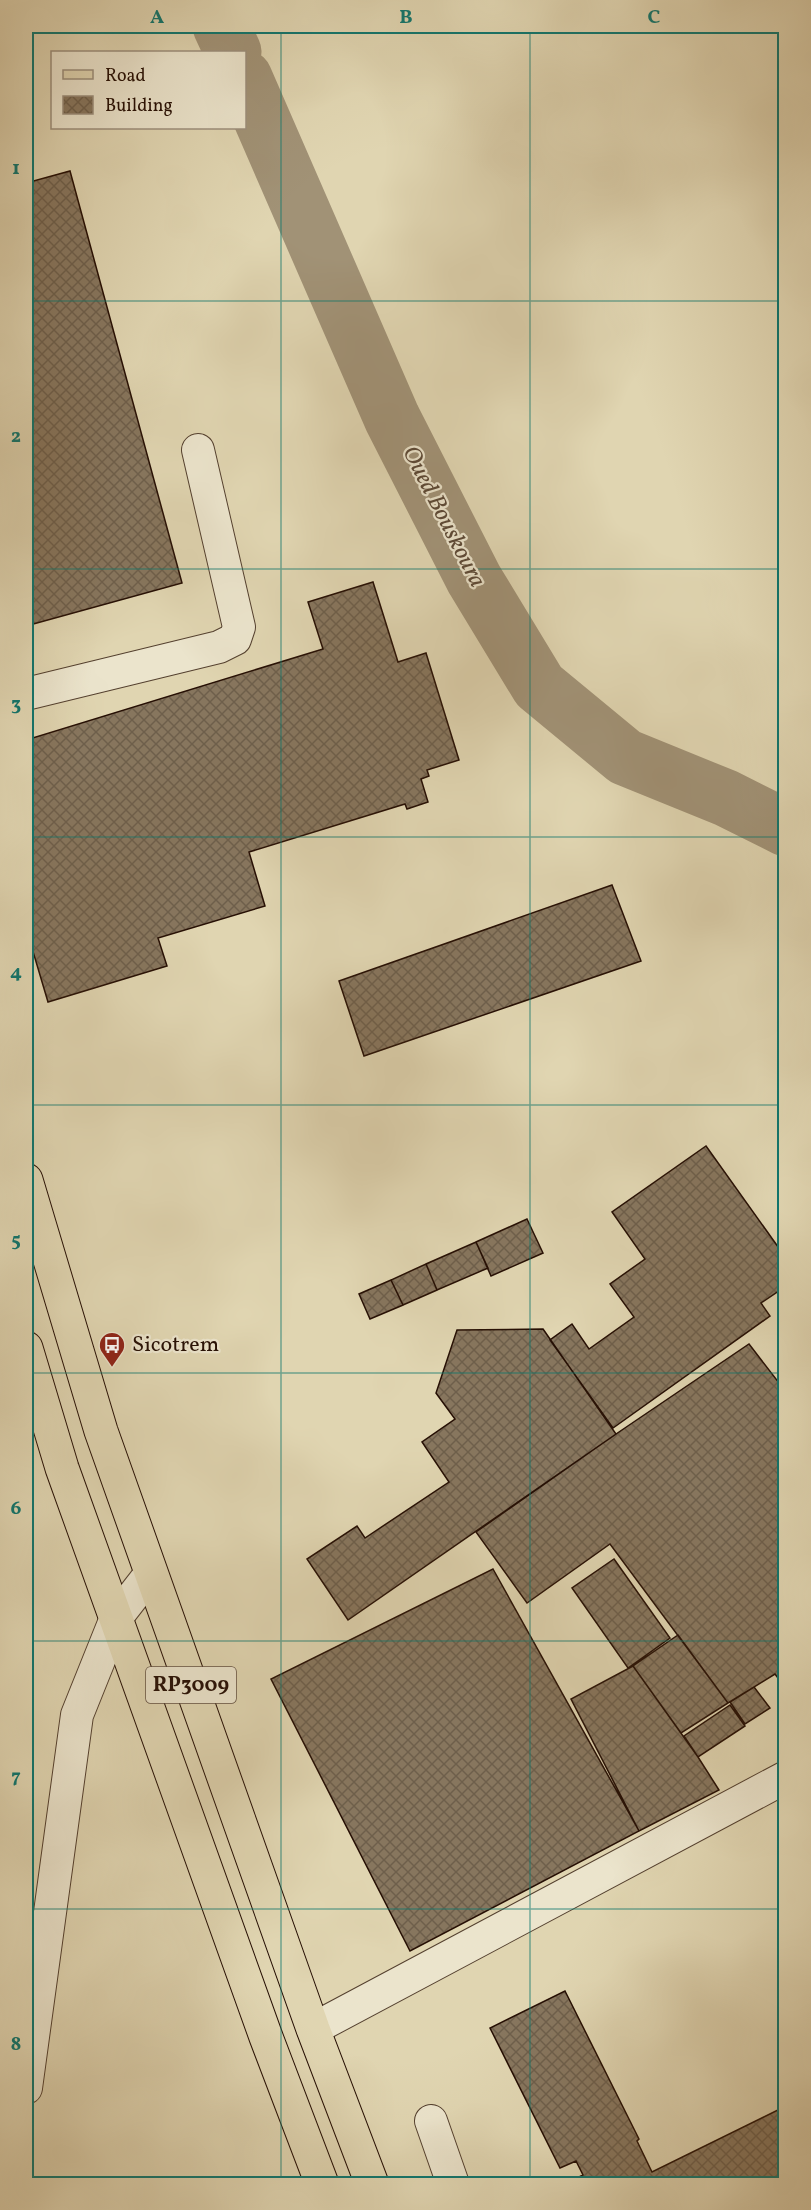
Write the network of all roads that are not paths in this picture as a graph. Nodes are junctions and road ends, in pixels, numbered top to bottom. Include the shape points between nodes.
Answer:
1 (198, 450) dead end
2 (26, 694) edge
3 (26, 1180) edge
4 (26, 1348) edge
5 (151, 1573) junction
6 (116, 1618) junction
7 (786, 1777) edge
8 (313, 2029) junction
9 (26, 2088) edge
10 (430, 2121) dead end
11 (322, 2184) edge
12 (372, 2184) edge
13 (453, 2184) edge

1 - 2 street via 239,627 235,639 219,647
3 - 5 main road, RP3009 via 101,1431
4 - 6 main road, RP3009 via 55,1446
5 - 6 street
5 - 8 main road, RP3009
6 - 9 street via 77,1715
6 - 11 main road, RP3009
7 - 8 street
8 - 12 main road, RP3009
10 - 13 street

